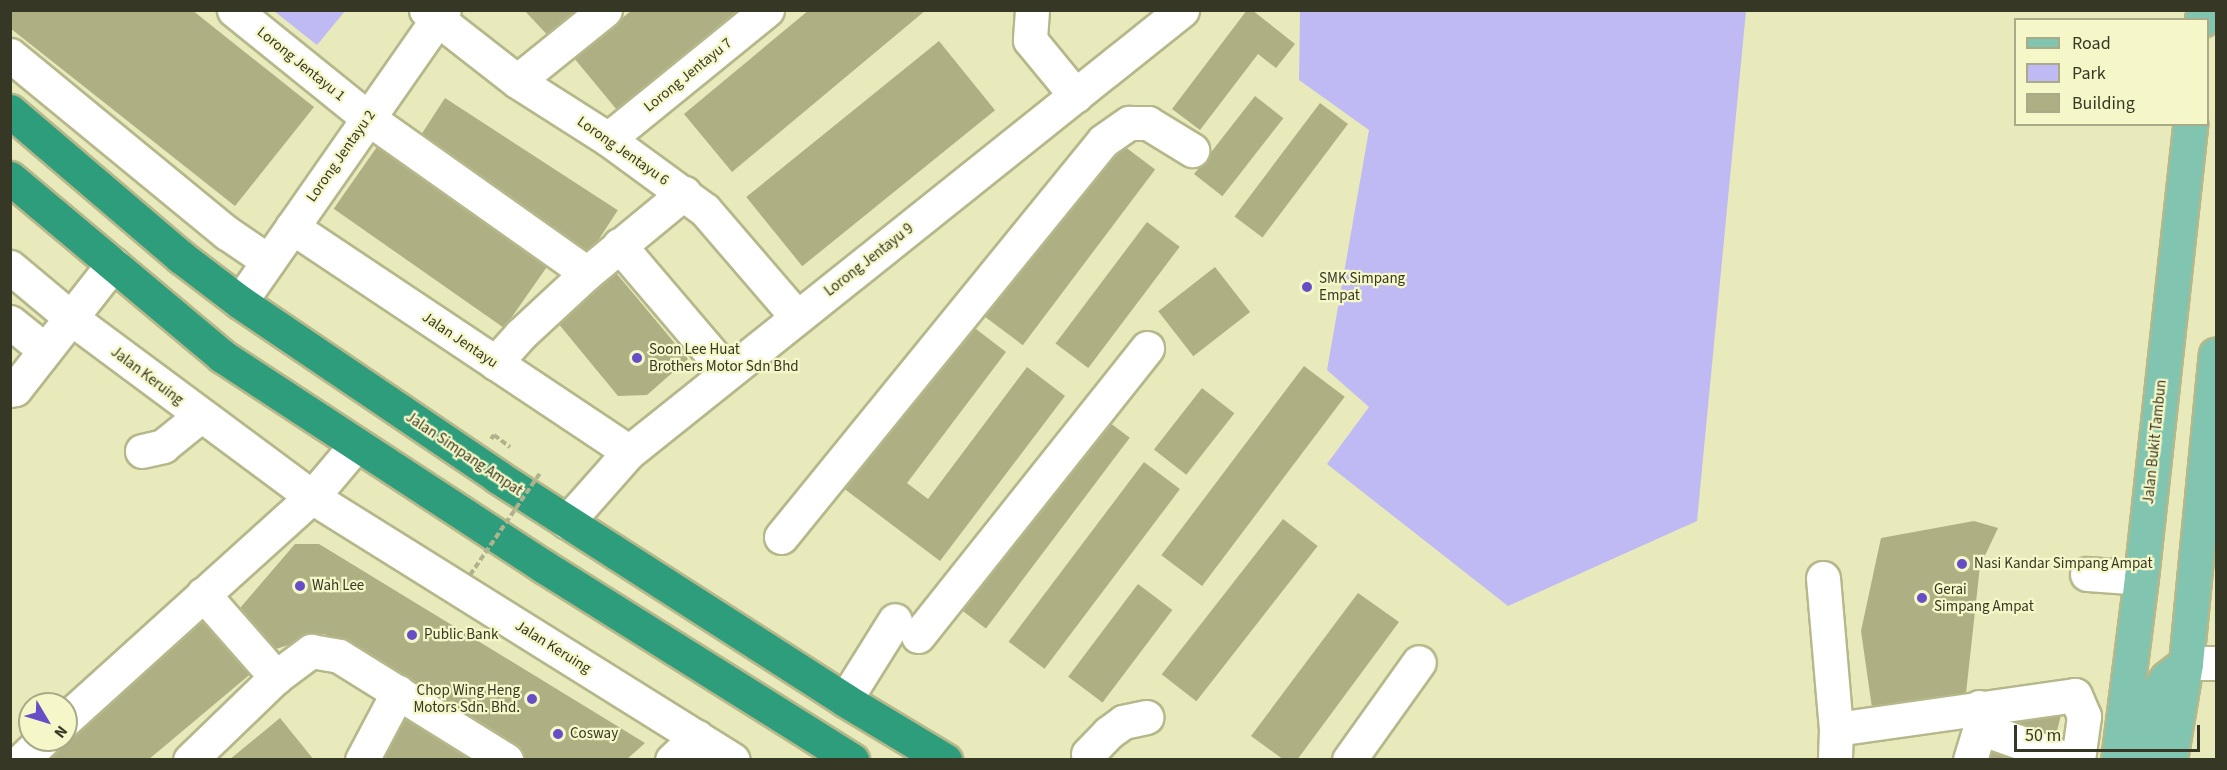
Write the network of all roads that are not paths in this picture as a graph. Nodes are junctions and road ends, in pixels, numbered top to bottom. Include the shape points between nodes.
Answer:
1 (234, 10) edge
2 (605, 10) edge
3 (767, 10) edge
4 (1032, 10) edge
5 (1182, 10) edge
6 (435, 14) edge
7 (1143, 23) edge
8 (10, 55) edge
9 (517, 81) junction
10 (1076, 96) junction
11 (10, 111) edge
12 (368, 118) junction
13 (2190, 126) edge
14 (608, 139) junction
15 (1192, 150) dead end
16 (10, 178) edge
17 (684, 193) junction
18 (292, 227) junction
19 (619, 245) junction
20 (268, 261) junction
21 (113, 264) junction
22 (10, 267) edge
23 (587, 273) junction
24 (240, 302) junction
25 (797, 316) junction
26 (71, 318) junction
27 (10, 322) edge
28 (1147, 348) dead end
29 (45, 350) junction
30 (2217, 354) edge
31 (495, 363) junction
32 (727, 372) junction
33 (10, 390) edge
34 (200, 416) junction
35 (356, 445) junction
36 (142, 451) dead end
37 (629, 452) junction
38 (312, 496) junction
39 (567, 522) junction
40 (781, 537) dead end
41 (2086, 574) dead end
42 (1822, 578) dead end
43 (2141, 578) junction
44 (203, 594) junction
45 (1419, 662) dead end
46 (2201, 663) edge
47 (276, 677) junction
48 (398, 692) junction
49 (845, 700) junction
50 (78, 708) edge
51 (2084, 716) junction
52 (1146, 717) dead end
53 (1980, 718) junction
54 (2123, 722) junction
55 (697, 737) junction
56 (1839, 751) edge
57 (1088, 754) dead end
58 (190, 759) edge
59 (362, 759) edge
60 (506, 759) edge
61 (672, 759) edge
62 (733, 759) edge
63 (852, 759) edge
64 (945, 759) edge
65 (1349, 759) edge
66 (1970, 759) edge
67 (2070, 759) edge
68 (2078, 759) edge
69 (2118, 759) edge
70 (2141, 759) edge
71 (2170, 759) edge

1 - 12 street, Lorong Jentayu 1
2 - 9 street
3 - 14 street, Lorong Jentayu 7
4 - 10 street via 1030,40
5 - 7 street, Lorong Jentayu 9
6 - 9 street, Lorong Jentayu 6
6 - 12 street, Lorong Jentayu 2
7 - 10 street, Lorong Jentayu 9
8 - 20 street via 227,233
9 - 14 street, Lorong Jentayu 6
10 - 25 street, Lorong Jentayu 9
11 - 24 highway, Jalan Simpang Ampat via 181,257
12 - 18 street, Lorong Jentayu 2
12 - 23 street, Lorong Jentayu 1
13 - 43 main road, Jalan Bukit Tambun
14 - 17 street, Lorong Jentayu 6
15 - 40 street via 1148,123 1129,123 1103,141
16 - 21 highway
17 - 19 street
17 - 25 street, Lorong Jentayu 6 via 705,210
18 - 20 street, Lorong Jentayu 2
18 - 31 street, Jalan Jentayu
19 - 23 street
19 - 32 street
20 - 24 street, Lorong Jentayu 2
21 - 26 street
21 - 35 highway via 222,356
22 - 26 street, Jalan Keruing
23 - 31 street
24 - 39 highway, Jalan Simpang Ampat
25 - 32 street, Lorong Jentayu 9
26 - 29 street
26 - 34 street, Jalan Keruing
27 - 29 street
28 - 49 street
29 - 33 street
30 - 46 main road
31 - 37 street, Jalan Jentayu
32 - 37 street, Lorong Jentayu 9
34 - 36 street via 163,446
34 - 38 street, Jalan Keruing
35 - 38 street
35 - 63 highway
37 - 39 street, Lorong Jentayu 9
38 - 44 street
38 - 55 street, Jalan Keruing
39 - 49 highway, Jalan Simpang Ampat
41 - 43 street
42 - 56 street
43 - 54 main road, Jalan Bukit Tambun
44 - 47 street
44 - 50 street
45 - 65 street
46 - 70 main road via 2167,678 2155,695
46 - 71 main road
47 - 48 street via 311,651 339,656
47 - 58 street
48 - 59 street
48 - 60 street
49 - 64 highway, Jalan Simpang Ampat
51 - 53 street via 2074,695
51 - 54 street
51 - 68 street
52 - 57 street via 1123,722
53 - 56 street
53 - 66 street
53 - 67 street
54 - 69 main road, Jalan Bukit Tambun
55 - 61 street
55 - 62 street, Jalan Keruing

